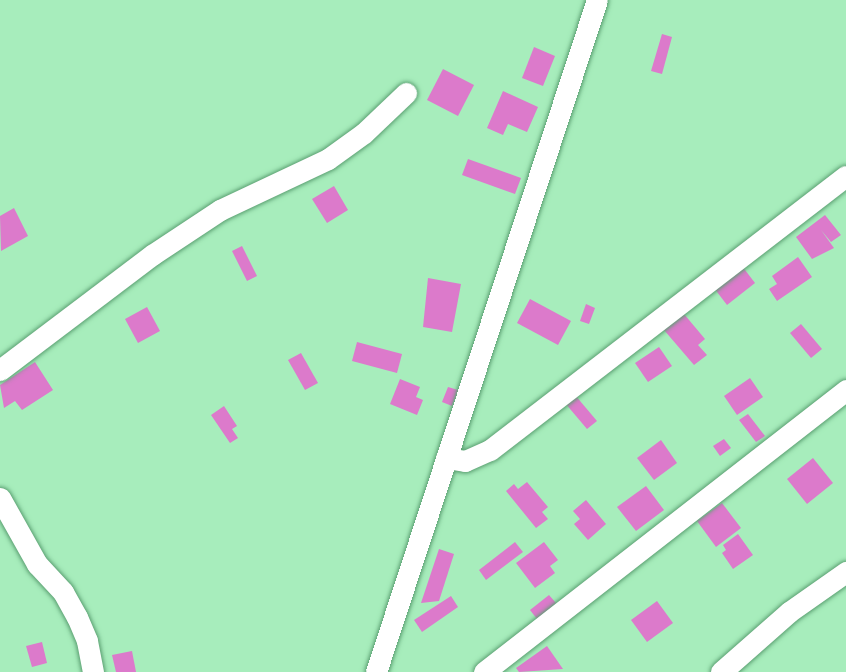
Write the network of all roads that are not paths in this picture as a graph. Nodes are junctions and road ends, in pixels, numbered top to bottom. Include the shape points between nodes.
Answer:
1 (597, 0) edge
2 (405, 93) dead end
3 (846, 176) edge
4 (0, 370) edge
5 (846, 390) edge
6 (446, 458) junction
7 (0, 498) edge
8 (846, 572) edge
9 (93, 672) edge
10 (376, 672) edge
11 (484, 672) edge
12 (721, 672) edge

1 - 6 street
2 - 4 street via 364,133 328,159 220,210 152,255
3 - 6 street via 490,450 465,461
5 - 11 street
6 - 10 street
7 - 9 street via 37,564 63,592 87,641
8 - 12 street via 789,612

